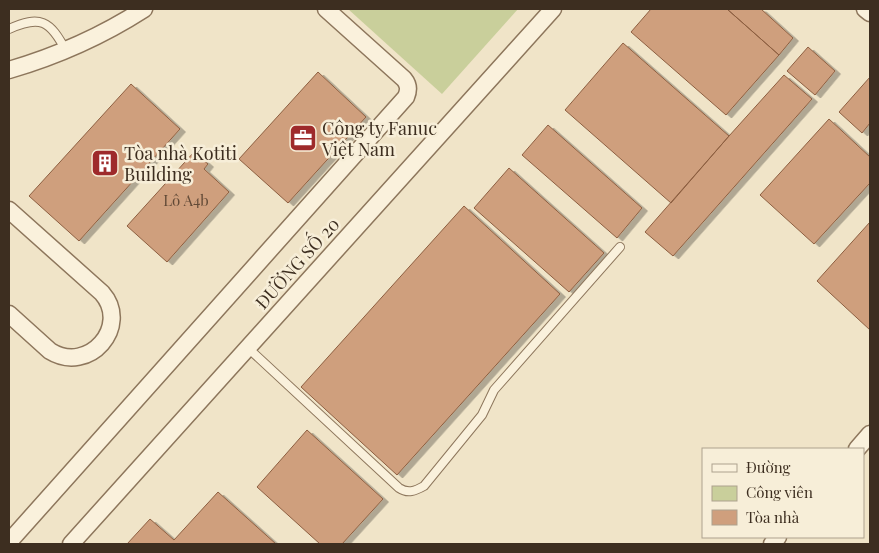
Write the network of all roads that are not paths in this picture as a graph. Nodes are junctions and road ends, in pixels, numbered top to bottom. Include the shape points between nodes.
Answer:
1 (144, 9) edge
2 (326, 9) edge
3 (553, 9) edge
4 (865, 9) edge
5 (870, 14) edge
6 (9, 29) edge
7 (66, 50) junction
8 (9, 70) edge
9 (9, 210) edge
10 (620, 247) dead end
11 (9, 314) edge
12 (248, 347) junction
13 (870, 434) edge
14 (858, 448) edge
15 (9, 542) edge
16 (71, 544) edge

1 - 7 street
2 - 15 street via 404,79 408,89 406,97
3 - 12 street, ĐƯỜNG SỐ 20
4 - 5 street
6 - 7 lane via 28,21 46,24
7 - 8 street
9 - 11 street via 102,293 112,314 101,344 86,355 68,358 50,351
10 - 12 lane via 494,390 482,416 424,486 416,491 399,488
12 - 16 street, ĐƯỜNG SỐ 20
13 - 14 street

